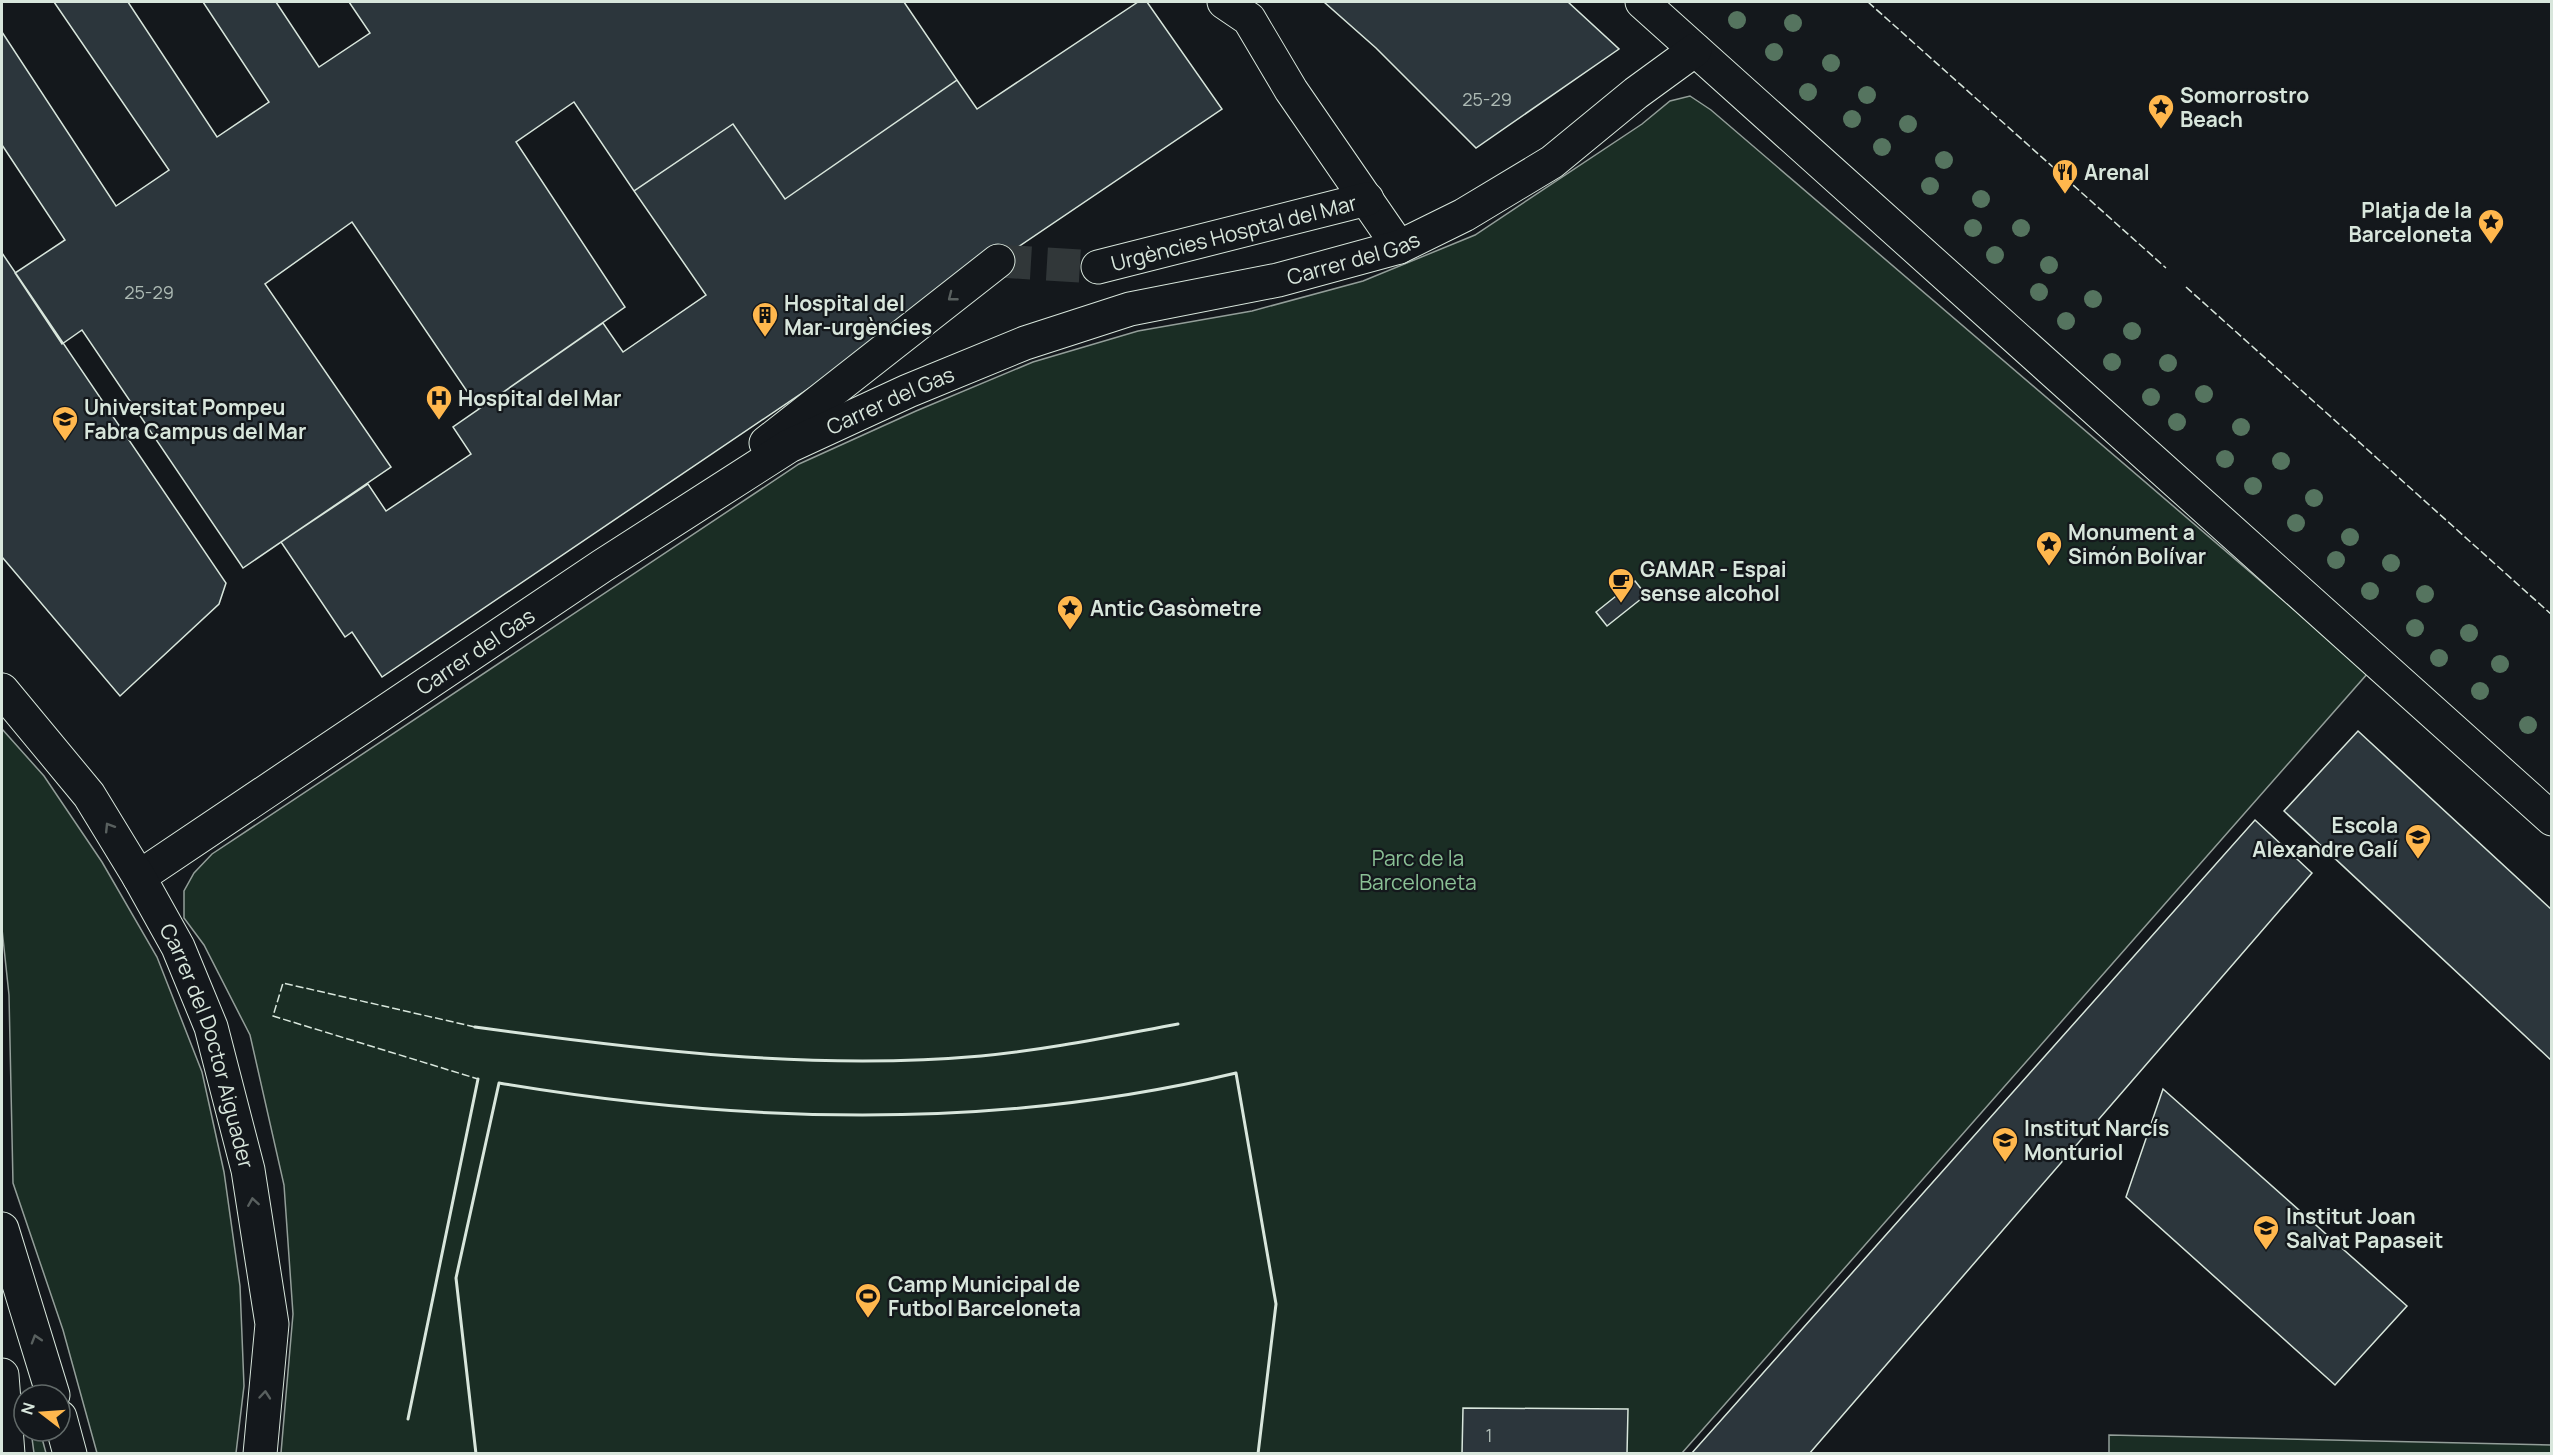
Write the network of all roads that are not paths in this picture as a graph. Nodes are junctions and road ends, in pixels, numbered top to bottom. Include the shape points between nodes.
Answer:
1 (1224, 2) edge
2 (1642, 2) edge
3 (1695, 50) junction
4 (1367, 199) junction
5 (1399, 247) junction
6 (998, 261) tunnel mouth
7 (1098, 267) tunnel mouth
8 (633, 545) junction
9 (2, 690) edge
10 (2552, 819) edge
11 (139, 877) junction
12 (2, 1229) edge
13 (2, 1375) edge
14 (49, 1383) edge
15 (8, 1454) edge
16 (260, 1454) edge

1 - 4 main road via 1249,19 1291,90
2 - 3 main road
3 - 5 main road, Carrer del Gas via 1552,162 1464,215
3 - 10 main road
4 - 5 main road
4 - 7 main road, Urgències Hosptal del Mar
5 - 8 main road, Carrer del Gas via 1278,280 1130,309 1025,343 789,446
6 -> 8 main road
8 - 11 main road, Carrer del Gas
11 -> 9 main road, Carrer del Doctor Aiguader via 89,795
16 -> 11 main road, Carrer del Doctor Aiguader via 272,1324 248,1170 211,1027 178,947
14 -> 12 main road
13 - 15 main road

